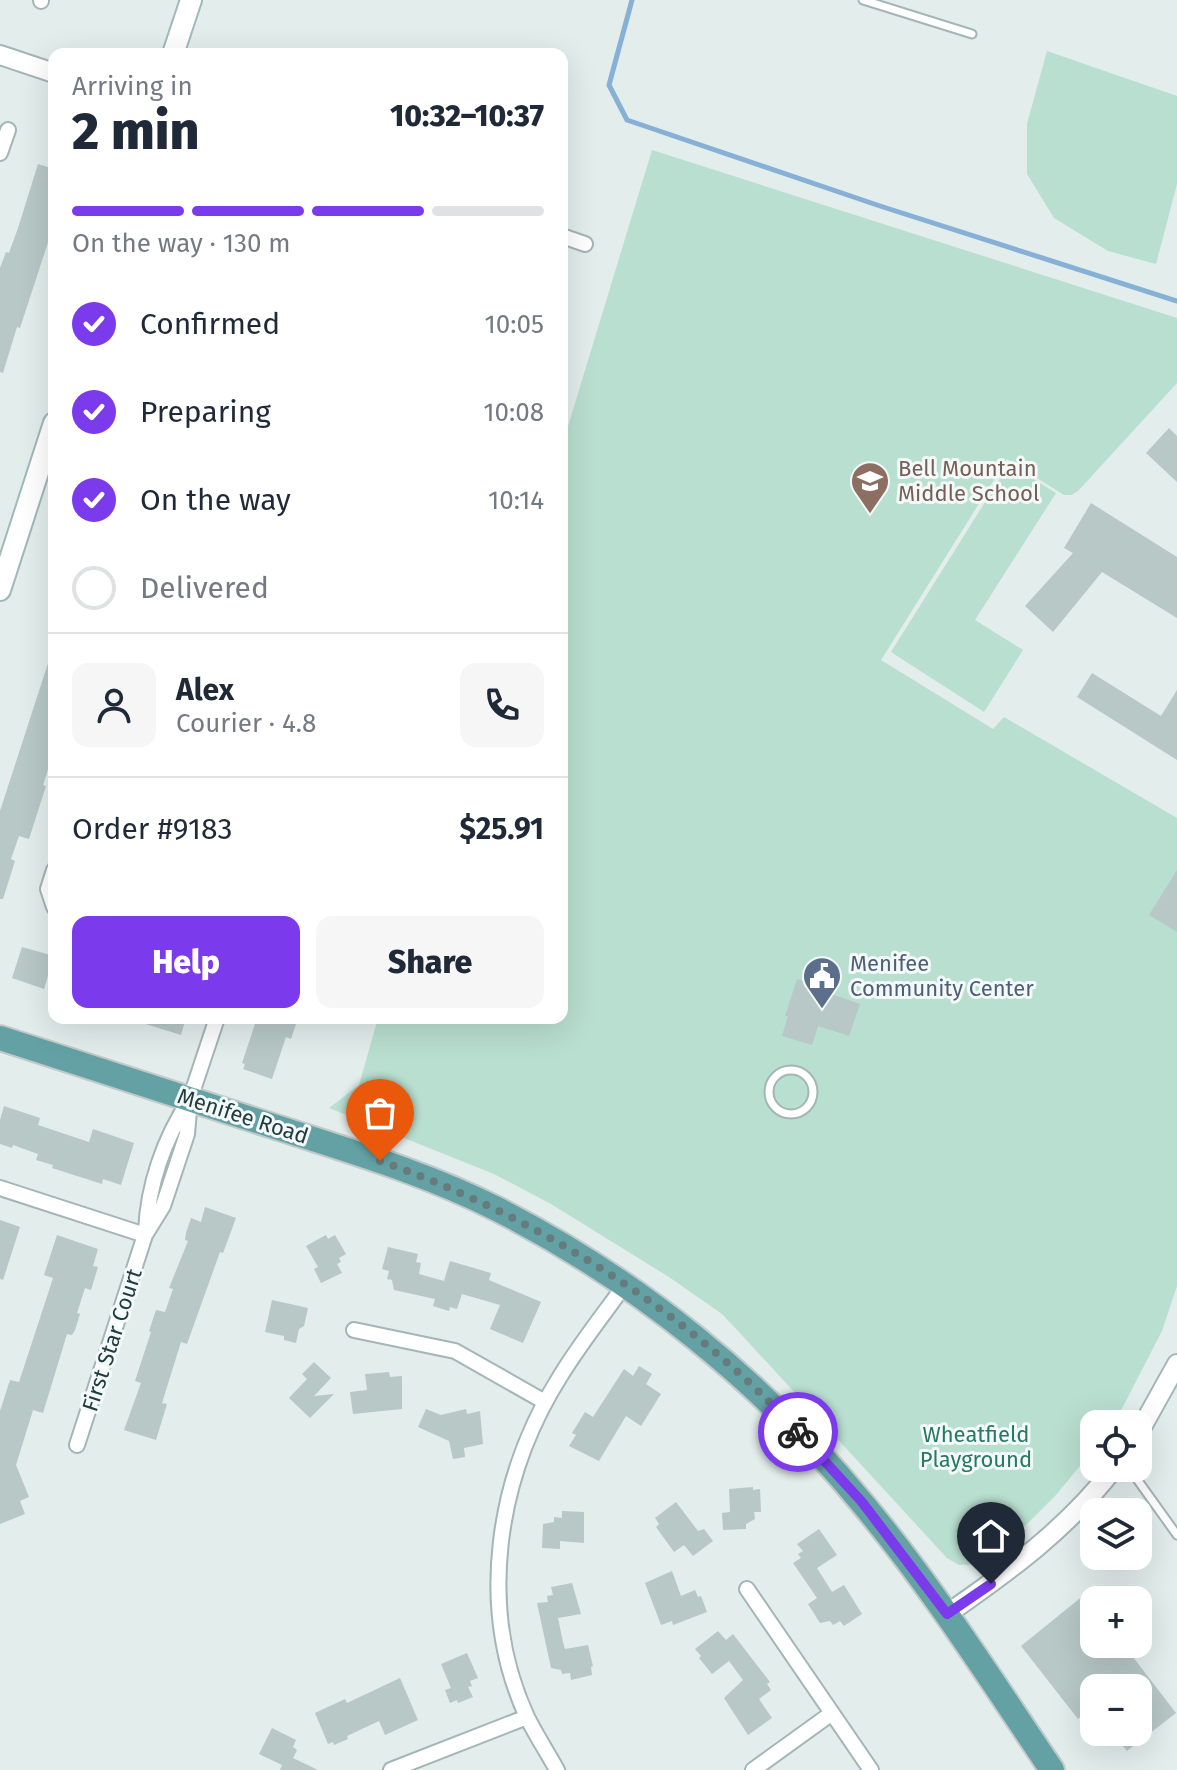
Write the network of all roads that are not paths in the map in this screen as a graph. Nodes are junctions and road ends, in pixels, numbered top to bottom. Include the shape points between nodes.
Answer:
1 (191, 0) edge
2 (863, 0) edge
3 (972, 34) dead end
4 (175, 48) edge
5 (0, 55) edge
6 (48, 71) edge
7 (8, 130) dead end
8 (0, 153) edge
9 (568, 238) edge
10 (585, 244) dead end
11 (48, 439) edge
12 (7, 547) edge
13 (0, 590) edge
14 (215, 1024) edge
15 (0, 1038) edge
16 (773, 1079) joint
17 (190, 1099) junction
18 (0, 1188) edge
19 (145, 1235) junction
20 (624, 1286) junction
21 (354, 1330) dead end
22 (1177, 1364) edge
23 (545, 1402) junction
24 (1151, 1410) edge
25 (77, 1445) dead end
26 (1102, 1482) edge
27 (1139, 1482) edge
28 (1177, 1535) edge
29 (747, 1589) dead end
30 (947, 1614) junction
31 (832, 1713) junction
32 (527, 1717) junction
33 (391, 1770) edge
34 (557, 1770) edge
35 (753, 1770) edge
36 (871, 1770) edge
37 (1052, 1770) edge

1 - 4 main road
2 - 3 lane
5 - 6 street
7 - 8 street
9 - 10 street
11 - 12 main road
12 - 13 main road
14 - 17 street, First Star Court
15 - 17 main road, Menifee Road
16 - 16 lane via 769,1092 778,1111 800,1113 811,1102 813,1087 805,1074 791,1070
17 - 19 street, First Star Court via 172,1127 147,1201
17 - 20 main road, Menifee Road via 423,1176 553,1239
18 - 19 street
19 - 25 street, First Star Court
20 - 23 street
20 - 30 main road, Menifee Road via 736,1370 794,1427 862,1502
21 - 23 street via 455,1351
22 - 24 street
23 - 32 street via 510,1487 500,1544 503,1637
26 - 30 street via 1039,1548
27 - 28 lane
29 - 31 street
30 - 37 main road, Menifee Road
31 - 35 street
31 - 36 street
32 - 33 street
32 - 34 street

